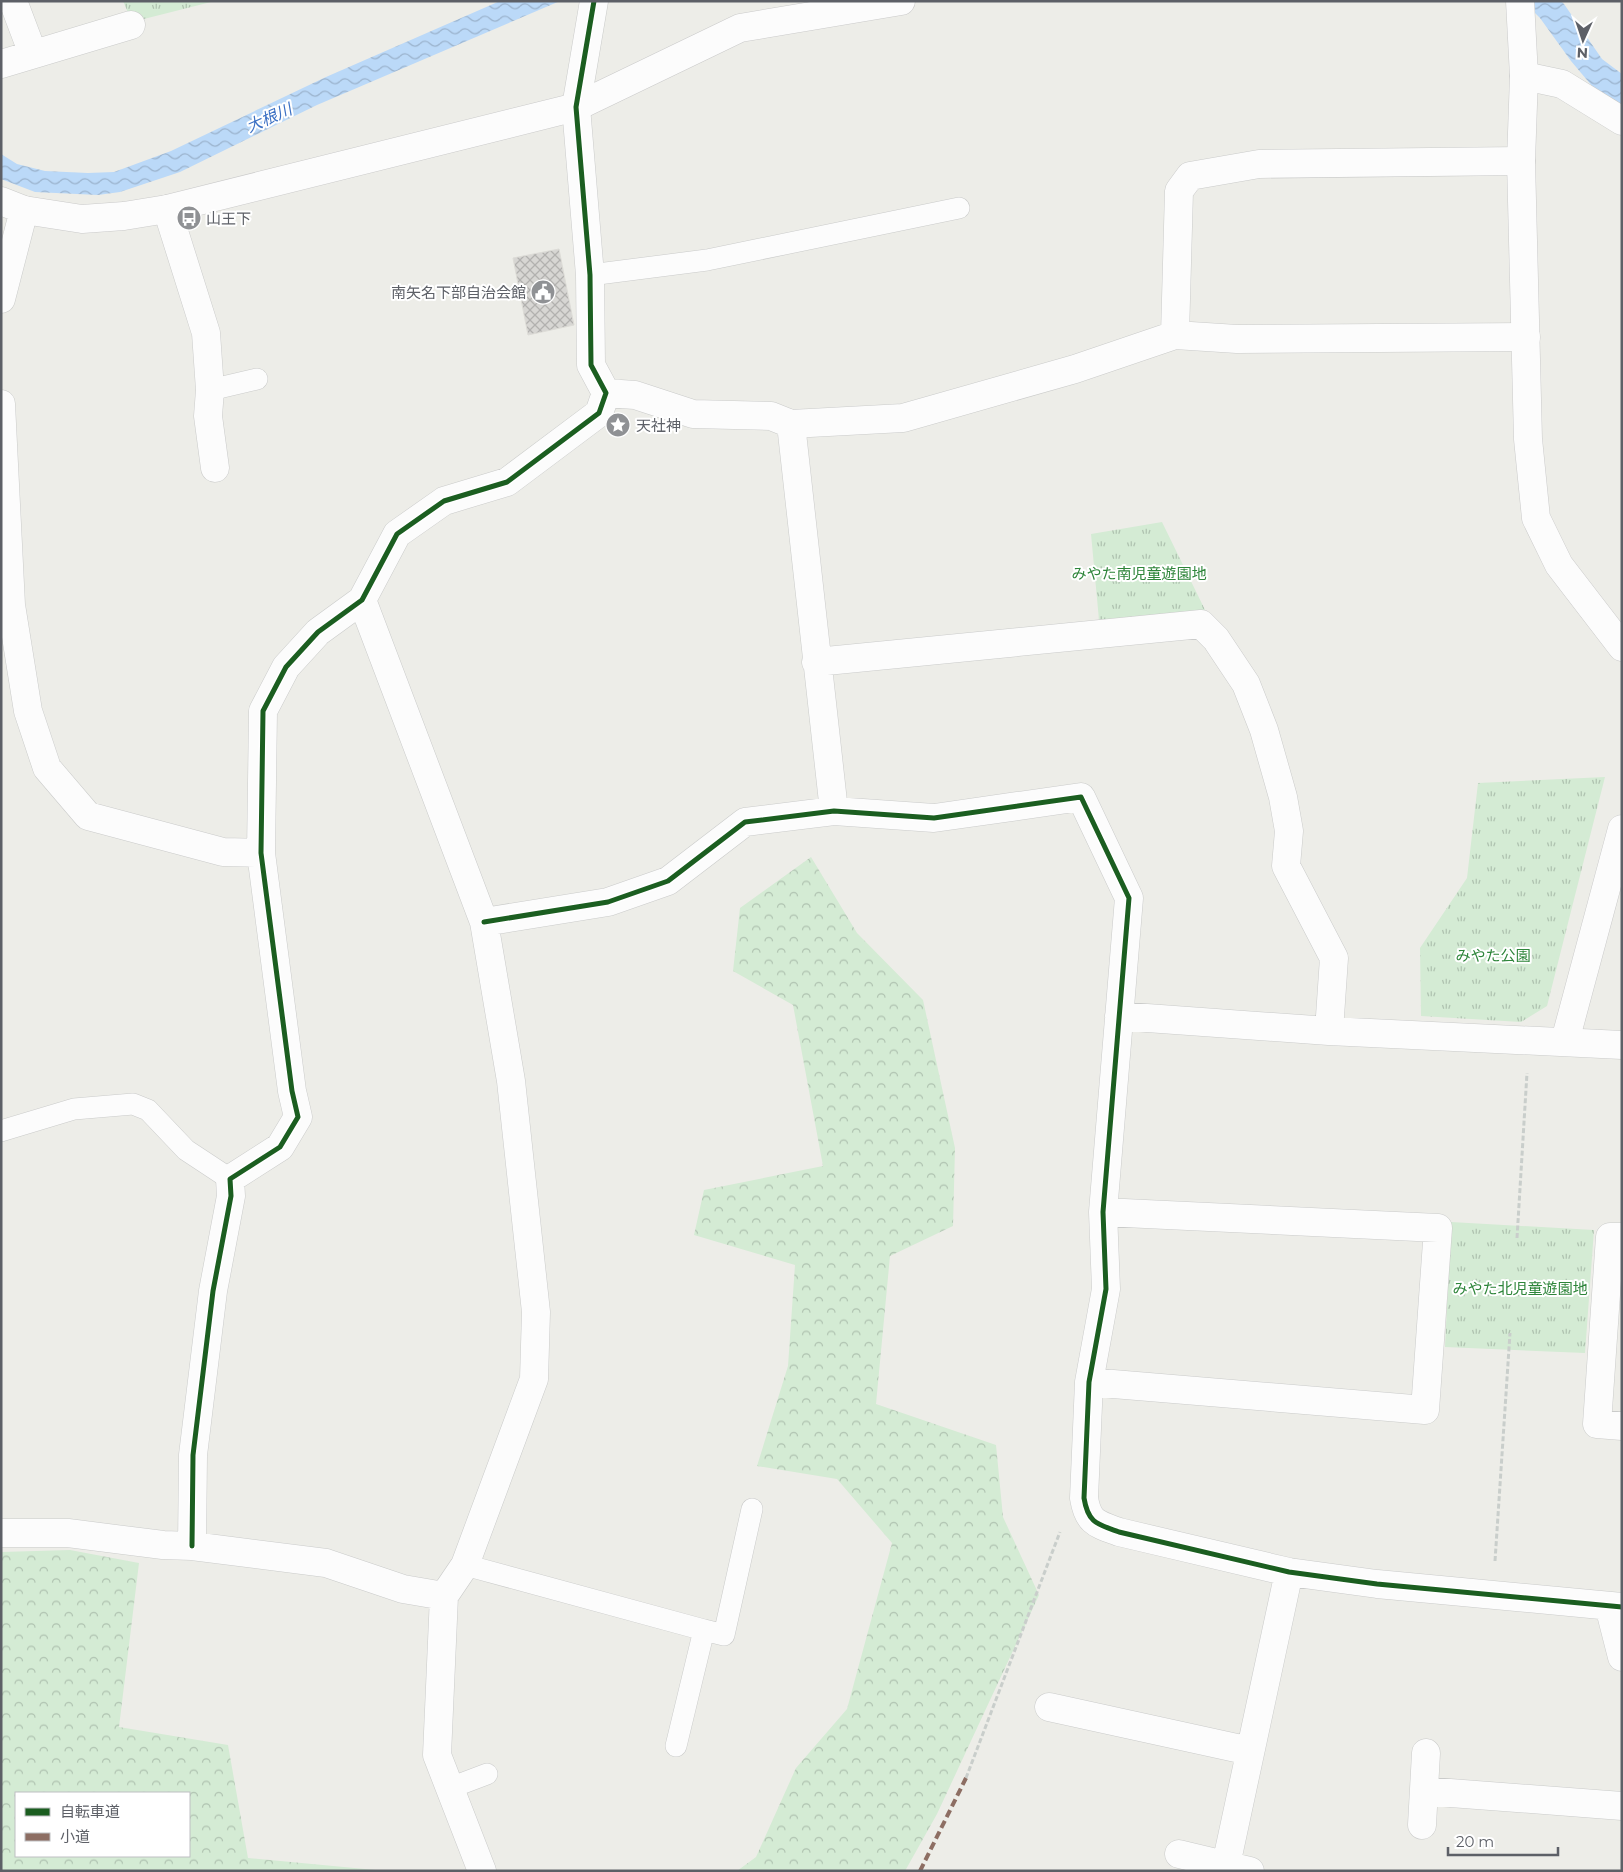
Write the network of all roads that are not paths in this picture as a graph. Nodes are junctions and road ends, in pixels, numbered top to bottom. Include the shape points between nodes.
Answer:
1 (13, 1) edge
2 (594, 1) edge
3 (901, 1) edge
4 (1520, 1) edge
5 (131, 25) dead end
6 (33, 54) junction
7 (1, 64) edge
8 (1524, 76) junction
9 (576, 108) junction
10 (1622, 121) edge
11 (1522, 161) junction
12 (12, 206) edge
13 (959, 208) dead end
14 (167, 209) junction
15 (590, 275) junction
16 (1, 300) edge
17 (1175, 335) junction
18 (1526, 337) junction
19 (257, 379) dead end
20 (210, 390) junction
21 (606, 394) junction
22 (1, 404) edge
23 (791, 424) junction
24 (215, 468) dead end
25 (362, 600) junction
26 (1622, 647) edge
27 (816, 662) junction
28 (834, 811) junction
29 (1622, 830) edge
30 (261, 853) junction
31 (484, 922) junction
32 (1120, 1016) junction
33 (1329, 1031) junction
34 (1565, 1041) junction
35 (1622, 1045) edge
36 (1, 1130) edge
37 (230, 1179) junction
38 (1103, 1212) junction
39 (1622, 1237) edge
40 (1089, 1382) junction
41 (1622, 1426) edge
42 (752, 1508) dead end
43 (1, 1533) edge
44 (192, 1546) junction
45 (465, 1565) junction
46 (1289, 1572) junction
47 (444, 1596) junction
48 (1615, 1607) edge
49 (704, 1630) junction
50 (1622, 1657) edge
51 (1048, 1707) dead end
52 (676, 1746) dead end
53 (1250, 1751) junction
54 (1426, 1753) dead end
55 (487, 1774) dead end
56 (450, 1788) junction
57 (1424, 1791) junction
58 (1622, 1806) edge
59 (1422, 1825) dead end
60 (1179, 1854) dead end
61 (1238, 1868) edge
62 (482, 1871) edge

1 - 6 street
2 - 9 street
3 - 9 street via 740,28
4 - 8 street
5 - 6 street
6 - 7 street
8 - 10 street via 1562,84
8 - 11 street
9 - 14 street
9 - 15 street
11 - 17 street via 1259,164 1190,176 1179,191
11 - 18 street
12 - 14 street via 82,218
12 - 16 street
13 - 15 lane via 707,260
14 - 20 street via 206,332
15 - 21 street via 591,365
17 - 18 street via 1237,339
17 - 23 street via 1075,369 903,418
18 - 26 street via 1528,439 1536,518 1559,565
19 - 20 lane
20 - 24 street via 208,416
21 - 23 street via 635,395 693,414 770,416
21 - 25 street via 599,413 508,482 444,501 397,534
22 - 30 street via 11,605 28,711 47,768 88,816 223,852
23 - 27 street
25 - 30 street via 318,632 286,667 263,712
25 - 31 street
27 - 28 street
27 - 33 street via 1201,624 1216,639 1246,684 1264,730 1289,831 1286,866 1334,958
28 - 31 street via 745,822 668,881 608,902
28 - 32 street via 934,818 1081,797 1129,898
29 - 34 street
30 - 37 street via 298,1117 280,1147
31 - 45 street via 512,1091 536,1312 534,1379
32 - 33 street
32 - 38 street
33 - 34 street
34 - 35 street
36 - 37 lane via 74,1109 133,1104 148,1110 186,1150
37 - 44 street via 231,1196 213,1290 193,1455
38 - 40 street via 1106,1289
38 - 40 street via 1438,1228 1425,1410
39 - 41 street via 1610,1237 1597,1424
40 - 46 street via 1084,1498 1086,1513 1096,1524
42 - 49 lane via 724,1635
43 - 44 street via 68,1533
44 - 47 street via 326,1563 403,1589
45 - 47 street
45 - 49 lane
46 - 48 street via 1377,1584
46 - 53 street
47 - 56 street via 437,1755
48 - 50 street
49 - 52 lane
51 - 53 street
53 - 61 street
54 - 57 street
55 - 56 lane
56 - 62 street
57 - 58 street
57 - 59 street
60 - 61 street

